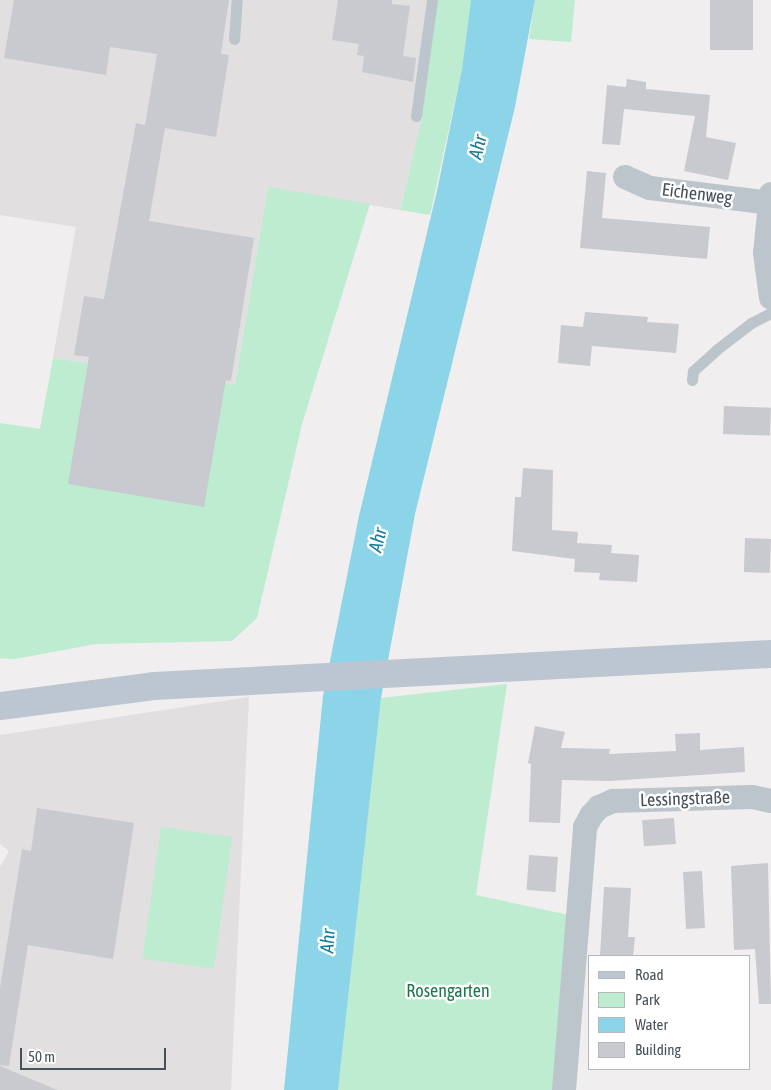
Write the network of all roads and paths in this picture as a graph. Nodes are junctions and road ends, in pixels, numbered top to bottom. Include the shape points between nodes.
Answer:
1 (237, 0) edge
2 (432, 0) edge
3 (234, 38) dead end
4 (416, 116) dead end
5 (625, 177) dead end
6 (771, 198) edge
7 (771, 298) edge
8 (771, 313) edge
9 (692, 380) dead end
10 (771, 654) edge
11 (0, 706) edge
12 (771, 801) edge
13 (564, 1090) edge

1 - 3 lane
2 - 4 lane
5 - 6 street, Eichenweg via 650,188
6 - 7 street via 765,253
8 - 9 lane via 751,323 716,350 693,371
10 - 11 main road via 435,669 111,689
12 - 13 street, Lessingstraße via 752,797 613,801 599,807 585,827

